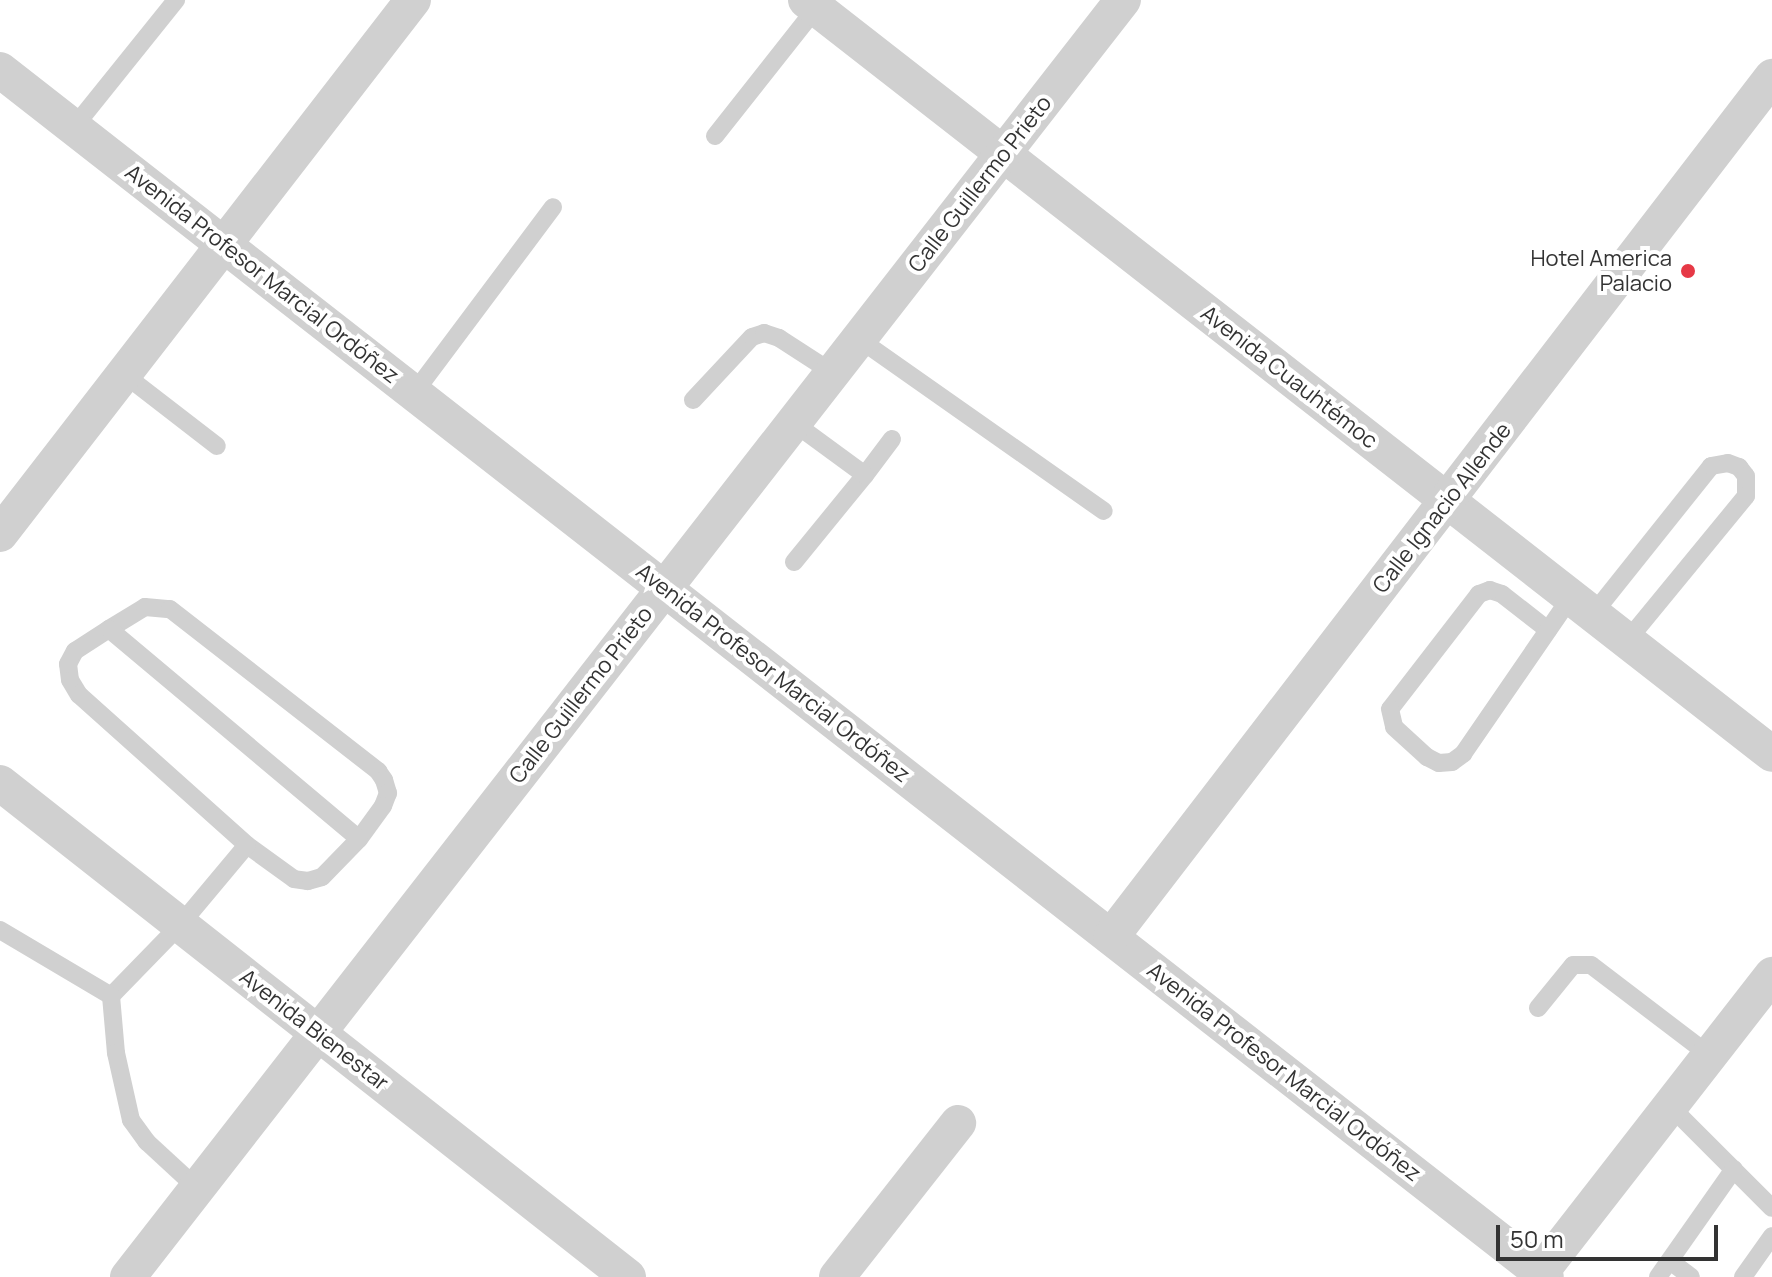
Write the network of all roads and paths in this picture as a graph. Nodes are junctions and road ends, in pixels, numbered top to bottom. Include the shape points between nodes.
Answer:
1 (176, 0) edge
2 (413, 0) edge
3 (1123, 0) edge
4 (811, 4) edge
5 (0, 70) edge
6 (1766, 98) edge
7 (74, 127) junction
8 (715, 136) dead end
9 (1003, 154) junction
10 (553, 207) dead end
11 (226, 246) junction
12 (859, 339) junction
13 (833, 373) junction
14 (125, 375) junction
15 (414, 393) junction
16 (693, 400) dead end
17 (794, 423) junction
18 (892, 439) dead end
19 (217, 446) dead end
20 (865, 475) junction
21 (1448, 501) junction
22 (1104, 511) dead end
23 (0, 534) edge
24 (794, 562) dead end
25 (664, 589) junction
26 (1582, 606) junction
27 (109, 629) junction
28 (1548, 630) junction
29 (1627, 641) junction
30 (1772, 754) edge
31 (0, 783) edge
32 (359, 839) junction
33 (247, 845) junction
34 (180, 925) junction
35 (0, 930) edge
36 (1111, 937) junction
37 (1772, 975) edge
38 (111, 996) junction
39 (1538, 1008) dead end
40 (318, 1033) junction
41 (1709, 1055) junction
42 (1670, 1106) junction
43 (958, 1123) dead end
44 (1734, 1169) junction
45 (197, 1188) junction
46 (1772, 1208) edge
47 (1772, 1236) edge
48 (1670, 1261) junction
49 (1541, 1276) edge
50 (128, 1277) edge
51 (628, 1277) edge
52 (837, 1277) edge
53 (1658, 1277) edge
54 (1691, 1277) edge
55 (1743, 1277) edge

1 - 7 lane
2 - 11 street
3 - 9 street, Calle Guillermo Prieto
4 - 8 lane
4 - 9 street, Avenida Cuauhtémoc
5 - 7 street, Avenida Profesor Marcial Ordóñez
6 - 21 street, Calle Ignacio Allende
7 - 11 street, Avenida Profesor Marcial Ordóñez
9 - 12 street, Calle Guillermo Prieto
9 - 21 street, Avenida Cuauhtémoc
10 - 15 lane
11 - 14 street
11 - 15 street, Avenida Profesor Marcial Ordóñez
12 - 13 street, Calle Guillermo Prieto
12 - 22 lane
13 - 16 lane via 764,333 752,337
13 - 17 street, Calle Guillermo Prieto
14 - 19 lane
14 - 23 street
15 - 25 street, Avenida Profesor Marcial Ordóñez
17 - 20 lane
17 - 25 street, Calle Guillermo Prieto
18 - 20 lane
20 - 24 lane
21 - 26 street, Avenida Cuauhtémoc
21 - 36 street, Calle Ignacio Allende
25 - 36 street, Avenida Profesor Marcial Ordóñez
25 - 40 street, Calle Guillermo Prieto
26 - 28 lane
26 - 29 street, Avenida Cuauhtémoc
26 - 29 lane via 1711,466 1739,467 1746,476 1746,496
27 - 32 lane
27 - 32 lane via 145,607 170,609 378,771 388,793
27 - 33 lane via 75,651 68,664 79,695
28 - 28 lane via 1502,594 1479,594 1390,709 1394,727 1427,757 1452,762 1463,754
29 - 30 street, Avenida Cuauhtémoc
31 - 34 street, Avenida Bienestar
32 - 33 lane via 322,877 308,881 294,879
33 - 34 lane
34 - 38 lane
34 - 40 street, Avenida Bienestar
35 - 38 lane
36 - 49 street, Avenida Profesor Marcial Ordóñez
37 - 41 street
38 - 45 lane via 116,1053 131,1120
39 - 41 lane via 1573,965 1591,965
40 - 45 street, Calle Guillermo Prieto
40 - 51 street, Avenida Bienestar
41 - 42 street
42 - 44 lane
42 - 49 street
43 - 52 street
44 - 46 lane
44 - 48 lane
45 - 50 street, Calle Guillermo Prieto
47 - 55 lane
48 - 53 lane
48 - 54 lane

